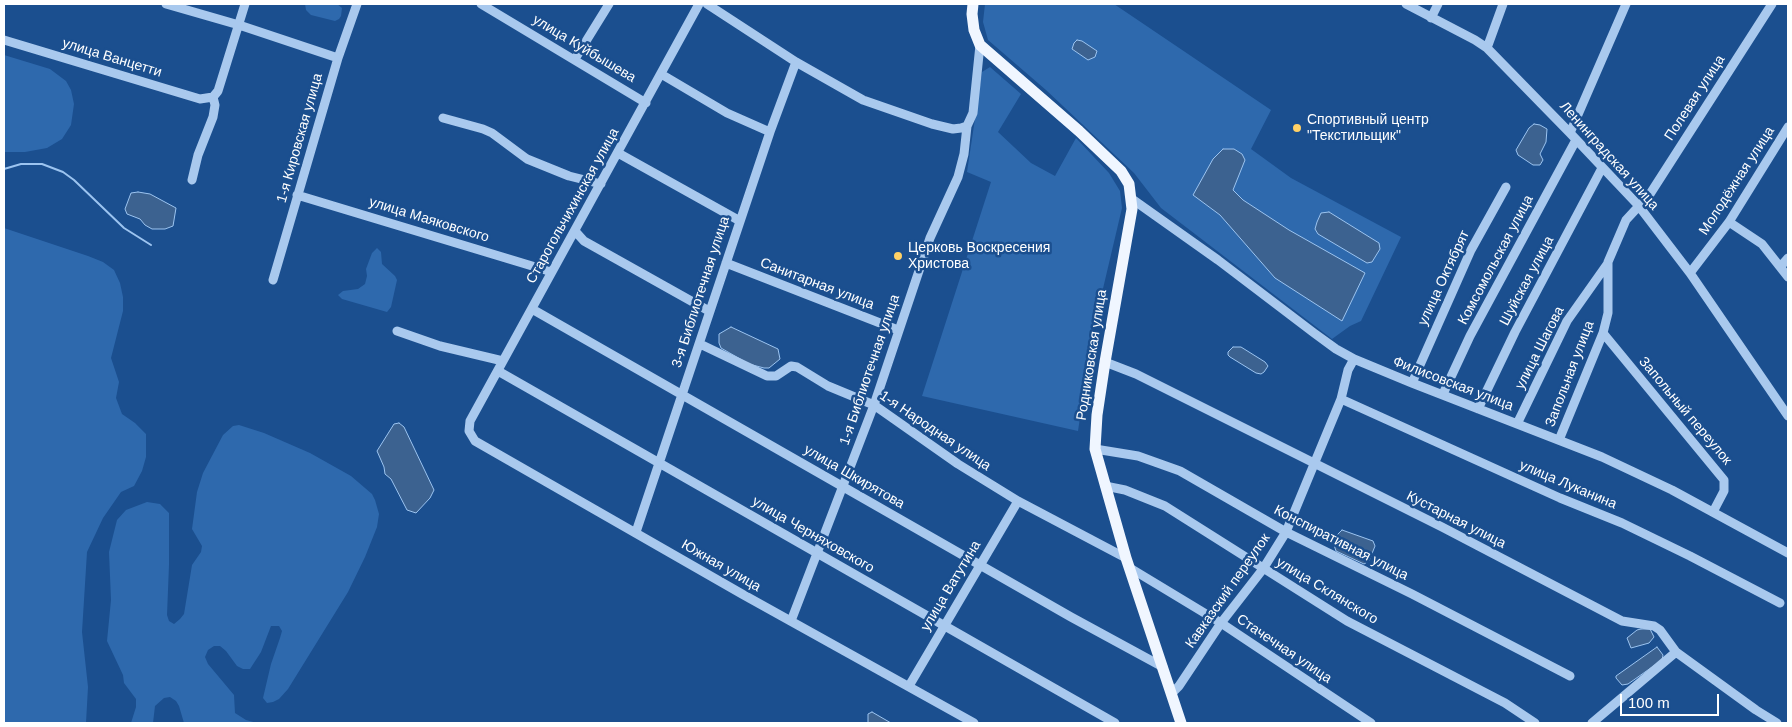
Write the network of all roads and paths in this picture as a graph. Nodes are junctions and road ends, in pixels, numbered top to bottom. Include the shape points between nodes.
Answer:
1 (166, 4) edge
2 (245, 4) edge
3 (357, 4) edge
4 (481, 4) edge
5 (609, 4) edge
6 (699, 4) edge
7 (707, 4) edge
8 (973, 4) edge
9 (1406, 4) edge
10 (1438, 4) edge
11 (1503, 4) edge
12 (1626, 4) edge
13 (1772, 4) edge
14 (1432, 18) junction
15 (239, 25) junction
16 (4, 40) edge
17 (980, 45) junction
18 (1487, 48) junction
19 (338, 58) junction
20 (575, 59) junction
21 (796, 62) junction
22 (661, 74) junction
23 (213, 97) junction
24 (646, 102) junction
25 (443, 118) dead end
26 (967, 126) junction
27 (1788, 127) edge
28 (770, 132) junction
29 (1573, 136) junction
30 (618, 153) junction
31 (1602, 168) junction
32 (192, 180) dead end
33 (601, 184) junction
34 (1506, 187) dead end
35 (297, 195) junction
36 (1132, 199) junction
37 (1638, 205) junction
38 (740, 221) junction
39 (1729, 222) junction
40 (575, 231) junction
41 (1788, 258) edge
42 (1608, 262) junction
43 (726, 263) junction
44 (1781, 266) junction
45 (552, 272) junction
46 (1690, 273) junction
47 (1788, 276) edge
48 (273, 280) dead end
49 (532, 309) junction
50 (709, 311) junction
51 (898, 330) junction
52 (397, 331) dead end
53 (1603, 332) junction
54 (700, 344) junction
55 (1354, 359) junction
56 (503, 361) junction
57 (1105, 362) junction
58 (498, 370) junction
59 (1412, 383) junction
60 (1443, 394) junction
61 (681, 395) junction
62 (1341, 400) junction
63 (874, 405) junction
64 (1478, 409) junction
65 (1788, 416) edge
66 (470, 421) joint
67 (1517, 424) junction
68 (1559, 440) junction
69 (1095, 448) junction
70 (660, 463) junction
71 (1314, 463) junction
72 (843, 486) junction
73 (1105, 486) junction
74 (1018, 501) junction
75 (1713, 512) junction
76 (636, 532) junction
77 (1286, 532) junction
78 (817, 553) junction
79 (1788, 553) edge
80 (1128, 563) junction
81 (980, 565) junction
82 (1263, 569) junction
83 (1780, 603) dead end
84 (791, 621) junction
85 (1221, 623) junction
86 (944, 625) junction
87 (1676, 652) junction
88 (1163, 667) junction
89 (1570, 676) dead end
90 (908, 686) junction
91 (1171, 694) junction
92 (974, 723) edge
93 (1115, 723) edge
94 (1181, 723) edge
95 (1371, 723) edge
96 (1535, 723) edge
97 (1594, 723) edge
98 (1777, 723) edge

1 - 15 street
2 - 15 street
3 - 19 street, 1-я Кировская улица
4 - 20 street, улица Куйбышева
5 - 20 street
6 - 22 street, Старогольчихинская улица
7 - 21 street
8 - 17 main road via 974,30
9 - 14 street, Ленинградская улица
10 - 14 street
11 - 18 street
12 - 29 street, Комсомольская улица
13 - 37 street, Полевая улица via 1650,194
14 - 18 street, Ленинградская улица
15 - 19 street
15 - 23 street via 218,91
16 - 23 street, улица Ванцетти via 200,99
17 - 26 street, 1-я Библиотечная улица via 973,113
17 - 36 main road, Родниковская улица via 1121,171 1129,184
18 - 29 street, Ленинградская улица
19 - 35 street, 1-я Кировская улица
20 - 24 street, улица Куйбышева
21 - 26 street via 862,100 888,110 953,129
21 - 28 street, 3-я Библиотечная улица
22 - 24 street, Старогольчихинская улица
22 - 28 street via 727,113
23 - 32 street via 213,117
24 - 30 street, Старогольчихинская улица
25 - 33 street via 492,133 527,159 569,176
26 - 51 street, 1-я Библиотечная улица via 958,176 932,232
27 - 39 street, Молодёжная улица
28 - 38 street, 3-я Библиотечная улица
29 - 31 street, Ленинградская улица
29 - 60 street, Комсомольская улица
30 - 33 street, Старогольчихинская улица
30 - 38 street
31 - 37 street, Ленинградская улица
31 - 64 street, Шуйская улица
33 - 40 street, Старогольчихинская улица
34 - 59 street, улица Октябрят via 1470,250
35 - 45 street, улица Маяковского
35 - 48 street, 1-я Кировская улица
36 - 55 street, Филисовская улица via 1314,334
36 - 57 main road, Родниковская улица
37 - 42 street, Запольная улица via 1626,220
37 - 46 street, Ленинградская улица
38 - 43 street, 3-я Библиотечная улица
39 - 44 street via 1762,244
39 - 46 street, Молодёжная улица
40 - 45 street, Старогольчихинская улица
40 - 50 street via 584,241
41 - 44 street
42 - 53 street, Запольная улица via 1608,313
42 - 67 street, улица Шагова via 1567,321
43 - 50 street, 3-я Библиотечная улица
43 - 51 street, Санитарная улица
44 - 47 street
45 - 49 street, Старогольчихинская улица
46 - 65 street, Ленинградская улица
49 - 56 street, Старогольчихинская улица
49 - 61 street, улица Шкирятова
50 - 54 street, 3-я Библиотечная улица
51 - 63 street, 1-я Библиотечная улица
52 - 56 street via 440,346
53 - 68 street, Запольная улица
53 - 75 street, Запольный переулок via 1724,480 1724,491
54 - 61 street, 3-я Библиотечная улица
54 - 63 street, 1-я Народная улица via 767,376 776,376 791,366 797,366 828,386
55 - 59 street, Филисовская улица
55 - 62 street, Кавказский переулок
56 - 58 street, Старогольчихинская улица
57 - 69 main road, Родниковская улица
57 - 71 street, Кустарная улица via 1136,374
58 - 66 street, Старогольчихинская улица
58 - 70 street, улица Черняховского
59 - 60 street, Филисовская улица
60 - 64 street, Филисовская улица
61 - 70 street, 3-я Библиотечная улица
61 - 72 street, улица Шкирятова
62 - 71 street, Кавказский переулок
62 - 83 street, улица Луканина via 1622,524
63 - 72 street, 1-я Библиотечная улица
63 - 74 street, 1-я Народная улица
64 - 67 street, Филисовская улица
66 - 76 street, Южная улица via 469,431 475,441
67 - 68 street, Филисовская улица
68 - 75 street, Филисовская улица via 1640,474
69 - 73 main road, Родниковская улица
69 - 77 street, Конспиративная улица via 1138,456 1180,471
70 - 76 street, 3-я Библиотечная улица
70 - 78 street, улица Черняховского
71 - 77 street, Кавказский переулок
71 - 87 street, Кустарная улица via 1622,621 1654,626
72 - 78 street, 1-я Библиотечная улица
72 - 81 street, улица Шкирятова
73 - 80 main road, Родниковская улица
73 - 82 street, улица Склянского via 1125,490 1165,506
74 - 80 street, 1-я Народная улица
74 - 81 street, улица Ватутина
75 - 79 street, Филисовская улица
76 - 84 street, Южная улица
77 - 82 street, Кавказский переулок
77 - 89 street, Конспиративная улица
78 - 84 street, 1-я Библиотечная улица
78 - 86 street, улица Черняховского
80 - 85 street, Стачечная улица
80 - 88 main road, Родниковская улица
81 - 86 street, улица Ватутина
81 - 88 street, улица Шкирятова
82 - 85 street, Кавказский переулок
82 - 96 street, улица Склянского via 1347,621 1505,703
84 - 90 street, Южная улица
85 - 91 street, Кавказский переулок
85 - 95 street, Стачечная улица
86 - 90 street, улица Ватутина
86 - 93 street, улица Черняховского
87 - 97 street
87 - 98 street, Кустарная улица
88 - 91 main road, Родниковская улица
90 - 92 street, Южная улица
91 - 94 main road, Родниковская улица

